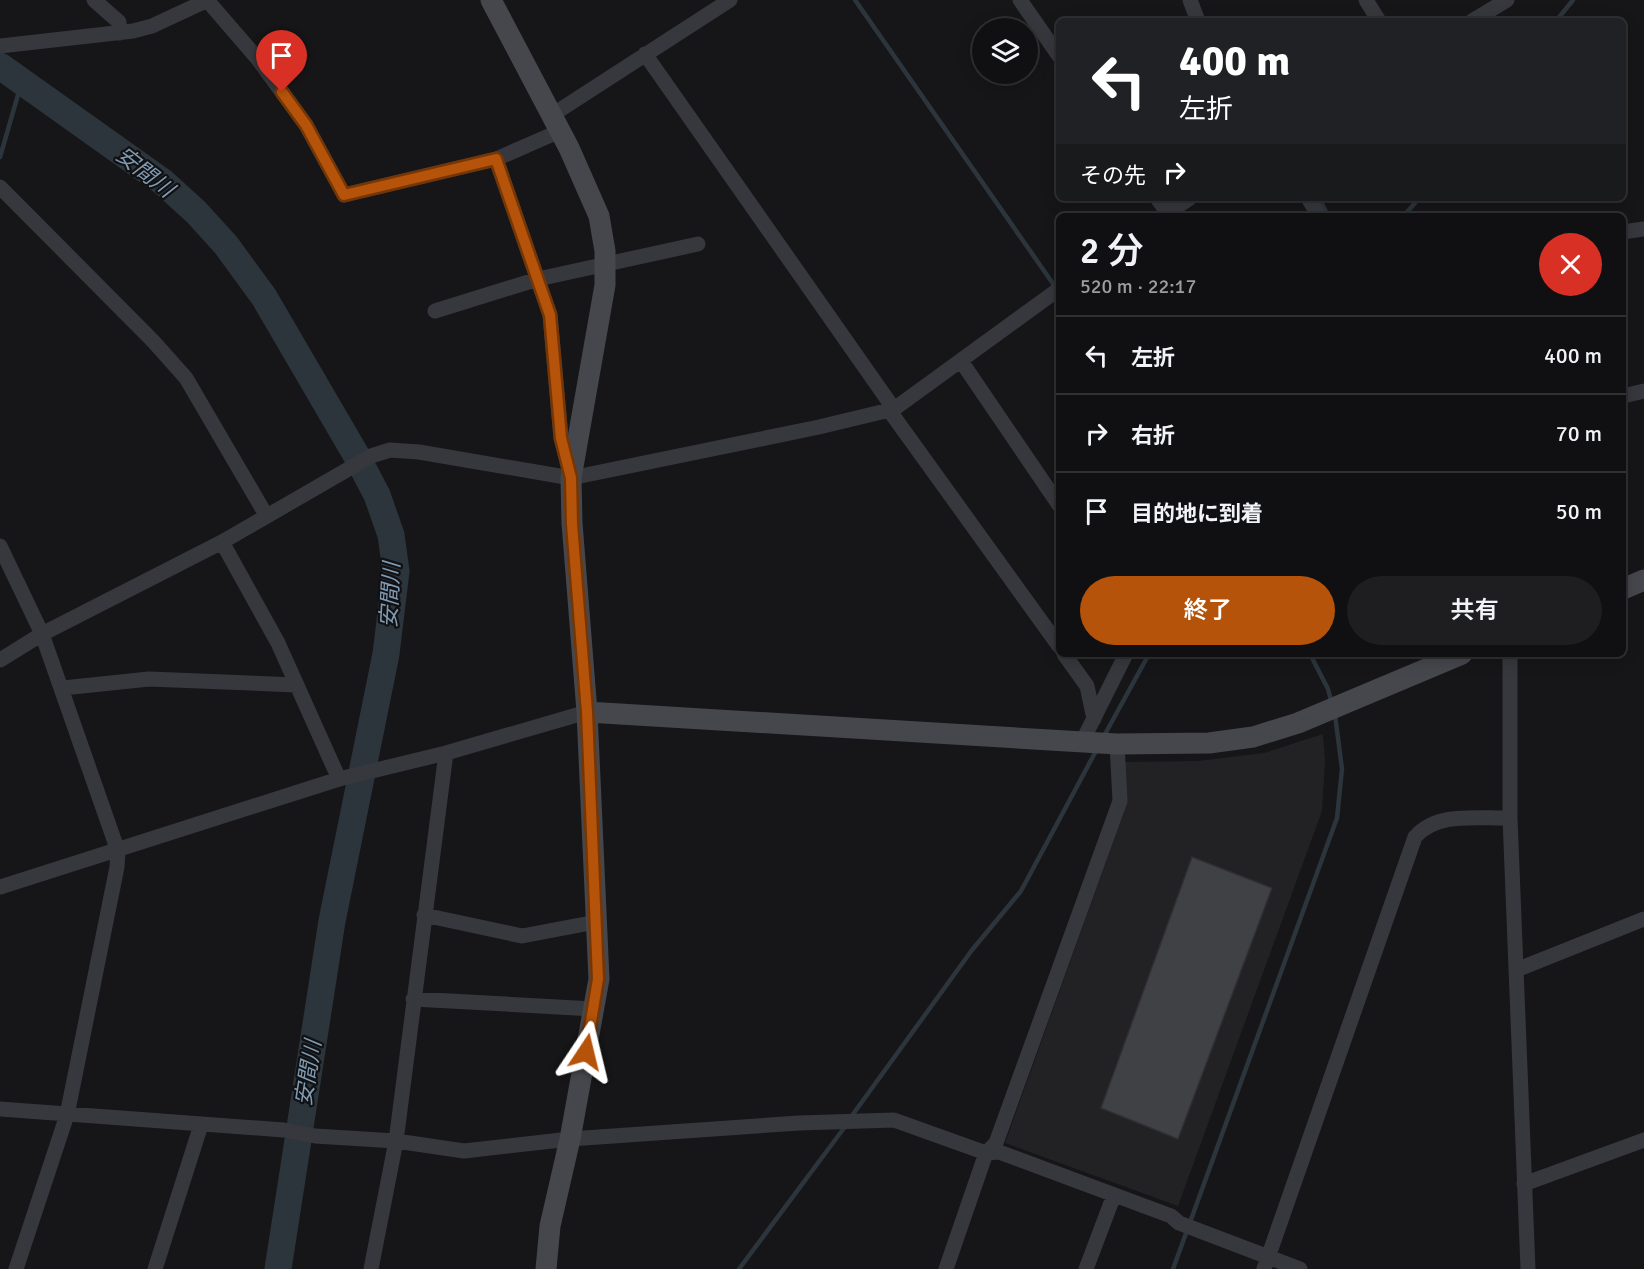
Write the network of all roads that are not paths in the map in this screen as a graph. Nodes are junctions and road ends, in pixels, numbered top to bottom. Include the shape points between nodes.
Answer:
1 (94, 0) edge
2 (490, 0) edge
3 (1020, 0) edge
4 (1190, 0) edge
5 (1366, 0) edge
6 (1507, 0) edge
7 (204, 1) edge
8 (721, 2) edge
9 (1197, 18) edge
10 (1377, 18) edge
11 (1477, 18) edge
12 (120, 33) junction
13 (0, 46) edge
14 (1056, 52) edge
15 (645, 54) junction
16 (556, 123) junction
17 (496, 159) junction
18 (0, 187) edge
19 (1186, 201) edge
20 (1170, 213) edge
21 (1644, 229) edge
22 (1626, 232) edge
23 (698, 244) dead end
24 (605, 265) junction
25 (538, 279) junction
26 (1056, 291) edge
27 (435, 311) dead end
28 (961, 361) junction
29 (1644, 391) edge
30 (1626, 395) edge
31 (891, 409) junction
32 (571, 478) junction
33 (1056, 501) edge
34 (266, 516) junction
35 (222, 542) junction
36 (0, 546) edge
37 (1644, 580) edge
38 (1626, 588) edge
39 (42, 634) junction
40 (1056, 642) edge
41 (1066, 657) edge
42 (1125, 657) edge
43 (1455, 657) edge
44 (1510, 657) edge
45 (0, 660) edge
46 (297, 685) junction
47 (63, 688) junction
48 (587, 712) junction
49 (1094, 719) junction
50 (1086, 742) junction
51 (1114, 744) junction
52 (446, 753) junction
53 (339, 779) junction
54 (1510, 818) junction
55 (118, 850) junction
56 (0, 887) edge
57 (424, 915) junction
58 (1644, 919) edge
59 (596, 922) junction
60 (1516, 970) junction
61 (413, 999) junction
62 (594, 1009) junction
63 (0, 1109) edge
64 (67, 1115) junction
65 (201, 1125) junction
66 (570, 1139) junction
67 (1644, 1140) edge
68 (396, 1141) junction
69 (986, 1152) junction
70 (1524, 1184) junction
71 (1114, 1195) junction
72 (1267, 1263) edge
73 (16, 1269) edge
74 (155, 1269) edge
75 (371, 1269) edge
76 (546, 1269) edge
77 (946, 1269) edge
78 (1086, 1269) edge
79 (1300, 1269) edge
80 (1528, 1269) edge

1 - 12 street via 119,22
2 - 16 street
3 - 14 street
4 - 9 street
5 - 10 street
6 - 11 street
7 - 12 street via 152,26
7 - 17 street via 257,58 306,125 344,195
8 - 15 street
12 - 13 street
15 - 16 street
15 - 31 street
16 - 17 street
16 - 24 street via 599,216
17 - 25 street
18 - 34 street via 186,378
19 - 20 street
21 - 22 street
23 - 24 street
24 - 25 street
24 - 32 street
25 - 27 street
25 - 32 street via 550,315 561,438
26 - 28 street
28 - 31 street
28 - 33 street
29 - 30 street
31 - 32 street
31 - 40 street
32 - 34 street via 390,450 371,456
32 - 48 street
34 - 35 street
35 - 39 street
35 - 46 street
36 - 39 street
37 - 38 street
39 - 45 street
39 - 47 street
41 - 49 street via 1087,686
42 - 49 street
43 - 51 street via 1253,737 1209,743
44 - 54 street
46 - 47 street via 149,679
46 - 53 street
47 - 55 street
48 - 50 street
48 - 52 street
48 - 59 street
49 - 50 street
50 - 51 street
51 - 69 street via 1120,801 996,1143
52 - 53 street
52 - 57 street
53 - 55 street
54 - 60 street
54 - 72 street via 1439,820 1425,826 1415,837
55 - 56 street
55 - 64 street
57 - 59 street via 522,936
57 - 61 street
58 - 60 street
59 - 62 street via 598,979
60 - 70 street
61 - 62 street
61 - 68 street
62 - 66 street
63 - 64 street
64 - 65 street
64 - 73 street
65 - 68 street
65 - 74 street
66 - 68 street via 464,1151
66 - 69 street via 894,1120
66 - 76 street via 550,1226
67 - 70 street
68 - 75 street
69 - 71 street via 999,1152
69 - 77 street
70 - 80 street
71 - 72 street via 1171,1216
71 - 78 street
72 - 79 street

